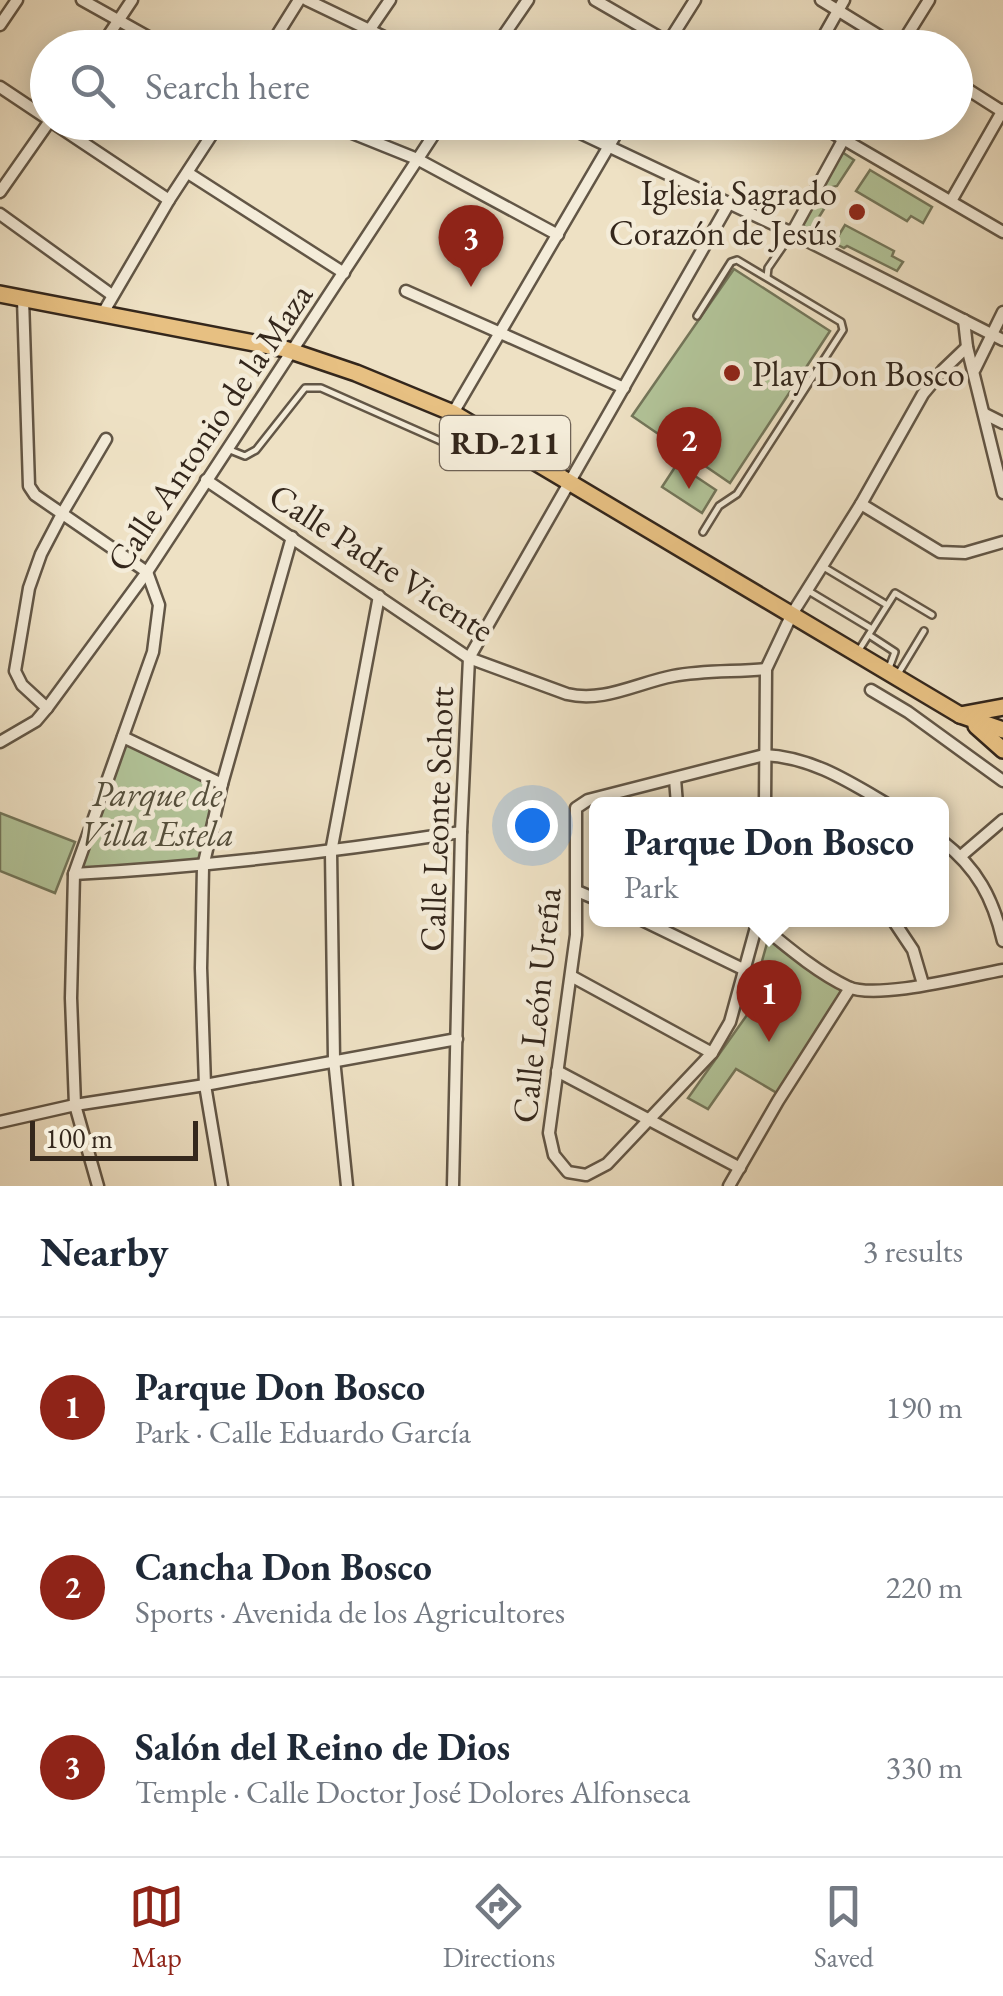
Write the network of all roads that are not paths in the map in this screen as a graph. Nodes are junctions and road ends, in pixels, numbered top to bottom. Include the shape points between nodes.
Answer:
1 (17, 0) edge
2 (82, 0) edge
3 (132, 0) edge
4 (299, 0) edge
5 (307, 0) edge
6 (390, 0) edge
7 (528, 0) edge
8 (595, 0) edge
9 (694, 0) edge
10 (821, 0) edge
11 (929, 0) edge
12 (841, 5) edge
13 (118, 21) junction
14 (0, 25) edge
15 (112, 30) edge
16 (135, 30) edge
17 (280, 30) edge
18 (370, 30) joint
19 (507, 30) edge
20 (644, 30) edge
21 (678, 30) edge
22 (828, 30) edge
23 (875, 30) edge
24 (910, 30) edge
25 (0, 87) edge
26 (973, 92) edge
27 (30, 107) edge
28 (1003, 111) edge
29 (37, 140) edge
30 (79, 140) edge
31 (209, 140) edge
32 (370, 140) edge
33 (430, 140) edge
34 (591, 140) edge
35 (613, 140) edge
36 (843, 140) edge
37 (847, 140) edge
38 (608, 149) junction
39 (417, 159) junction
40 (188, 173) junction
41 (0, 192) edge
42 (169, 200) junction
43 (952, 200) junction
44 (728, 205) junction
45 (0, 214) edge
46 (1003, 232) edge
47 (792, 233) junction
48 (558, 235) junction
49 (344, 273) junction
50 (767, 277) junction
51 (406, 291) dead end
52 (0, 294) edge
53 (112, 295) junction
54 (22, 299) junction
55 (1003, 312) edge
56 (103, 313) junction
57 (697, 316) dead end
58 (964, 320) junction
59 (499, 334) junction
60 (998, 338) edge
61 (967, 348) junction
62 (294, 352) junction
63 (975, 370) junction
64 (624, 388) junction
65 (984, 414) junction
66 (459, 416) junction
67 (1003, 423) edge
68 (106, 439) dead end
69 (228, 448) junction
70 (206, 480) junction
71 (571, 482) junction
72 (1003, 493) edge
73 (861, 504) junction
74 (62, 512) junction
75 (703, 532) dead end
76 (292, 537) junction
77 (1003, 542) edge
78 (822, 566) junction
79 (147, 572) junction
80 (807, 590) junction
81 (379, 596) junction
82 (887, 605) junction
83 (792, 614) junction
84 (932, 615) dead end
85 (870, 632) junction
86 (924, 632) dead end
87 (857, 653) junction
88 (469, 658) junction
89 (766, 670) junction
90 (892, 674) junction
91 (871, 690) dead end
92 (1003, 707) edge
93 (48, 708) junction
94 (963, 716) junction
95 (1003, 730) edge
96 (122, 737) junction
97 (0, 742) edge
98 (1003, 750) edge
99 (764, 755) junction
100 (675, 779) junction
101 (1003, 781) edge
102 (222, 784) junction
103 (600, 797) edge
104 (676, 797) edge
105 (765, 797) edge
106 (875, 797) edge
107 (589, 800) edge
108 (1003, 820) edge
109 (461, 832) junction
110 (949, 847) edge
111 (331, 852) junction
112 (961, 856) junction
113 (203, 867) junction
114 (74, 874) junction
115 (577, 891) junction
116 (589, 897) edge
117 (671, 927) edge
118 (756, 927) edge
119 (766, 927) edge
120 (897, 927) edge
121 (1003, 941) edge
122 (744, 970) junction
123 (1003, 970) edge
124 (571, 976) junction
125 (923, 984) junction
126 (850, 988) junction
127 (457, 1039) junction
128 (712, 1053) junction
129 (334, 1059) junction
130 (557, 1071) junction
131 (205, 1085) junction
132 (75, 1105) junction
133 (651, 1119) junction
134 (0, 1122) edge
135 (740, 1168) junction
136 (98, 1186) edge
137 (222, 1186) edge
138 (347, 1186) edge
139 (453, 1186) edge
140 (729, 1186) edge

1 - 14 street
2 - 13 street
3 - 13 street
4 - 17 street
5 - 18 street
6 - 18 street
7 - 19 street
8 - 20 street
9 - 21 street
10 - 12 street
11 - 24 street
12 - 22 street
12 - 23 street
13 - 15 street
13 - 16 street
25 - 27 street
26 - 28 street
28 - 43 street
29 - 41 street
30 - 42 street
31 - 40 street
32 - 39 street
33 - 39 street, Calle Antonio de la Maza
34 - 38 street
35 - 38 street
36 - 47 street
37 - 43 street
38 - 44 street
38 - 48 street
39 - 48 street
39 - 49 street, Calle Antonio de la Maza
40 - 42 street
40 - 49 street
42 - 53 street
43 - 46 street
44 - 47 street
44 - 64 street, Calle Leonte Schott
45 - 53 street
47 - 50 lane
47 - 58 street
48 - 59 street
49 - 62 street, Calle Antonio de la Maza
50 - 57 lane via 734,260
50 - 75 lane via 843,330 736,494
51 - 59 street
52 - 54 main road, RD-211
53 - 56 street
54 - 56 main road, RD-211
54 - 74 street via 28,480 36,496
55 - 60 street
56 - 62 main road, RD-211
58 - 60 street
58 - 61 street
59 - 64 street
59 - 66 street
60 - 63 street
61 - 63 street
61 - 73 street via 932,382
62 - 66 main road, RD-211
62 - 69 street, Calle Antonio de la Maza
63 - 65 street
64 - 71 street, Calle Leonte Schott
65 - 67 street
65 - 72 street
66 - 69 lane via 454,437 445,442 321,388 304,388 256,450 245,456
66 - 71 main road, RD-211
68 - 74 street
69 - 70 street, Calle Antonio de la Maza
70 - 76 street, Calle Padre Vicente
70 - 79 street, Calle Antonio de la Maza
71 - 83 main road, RD-211
71 - 88 street, Calle Leonte Schott
73 - 77 street via 940,552
73 - 78 street
74 - 79 street
74 - 93 street via 29,588 15,663 22,685
76 - 81 street, Calle Padre Vicente
76 - 102 street
78 - 80 street
78 - 82 lane
79 - 93 street, Calle Antonio de la Maza
79 - 96 street via 159,605 157,636
80 - 83 street
80 - 85 lane
81 - 88 street, Calle Padre Vicente
81 - 111 street
82 - 84 lane via 898,592
82 - 85 lane
83 - 87 main road, RD-211
83 - 89 street
85 - 87 lane
85 - 90 lane via 894,652
86 - 90 lane
87 - 90 main road, RD-211
88 - 89 street, Calle Padre Vicente via 581,698 674,676
88 - 109 street, Calle Leonte Schott
89 - 99 street
90 - 94 main road, RD-211
91 - 101 street
92 - 94 main road
93 - 97 street, Calle Antonio de la Maza
94 - 95 main road, RD-211
94 - 98 main road
96 - 102 street
96 - 114 street
99 - 100 street, Calle León Ureña
99 - 105 street
99 - 106 street, Calle León Ureña via 811,764
100 - 103 street, Calle León Ureña
100 - 104 street
102 - 113 street
107 - 115 street, Calle León Ureña via 576,808
108 - 112 street
109 - 111 street
109 - 127 street, Calle Leonte Schott
110 - 112 street
111 - 113 street
111 - 129 street
112 - 121 street via 990,896
113 - 114 street
113 - 131 street
114 - 132 street
115 - 116 street
115 - 124 street, Calle León Ureña
117 - 122 street
118 - 122 street
119 - 126 street
120 - 125 street
122 - 128 street via 730,1022
123 - 125 street
124 - 128 street
124 - 130 street, Calle León Ureña
125 - 126 street
126 - 135 street
127 - 129 street
127 - 139 street, Calle Leonte Schott
128 - 133 street
129 - 131 street
129 - 138 street
130 - 133 street
130 - 133 street, Calle León Ureña via 549,1134 568,1172 596,1171
131 - 132 street
131 - 137 street
132 - 134 street
132 - 136 street
133 - 135 street
135 - 140 street

